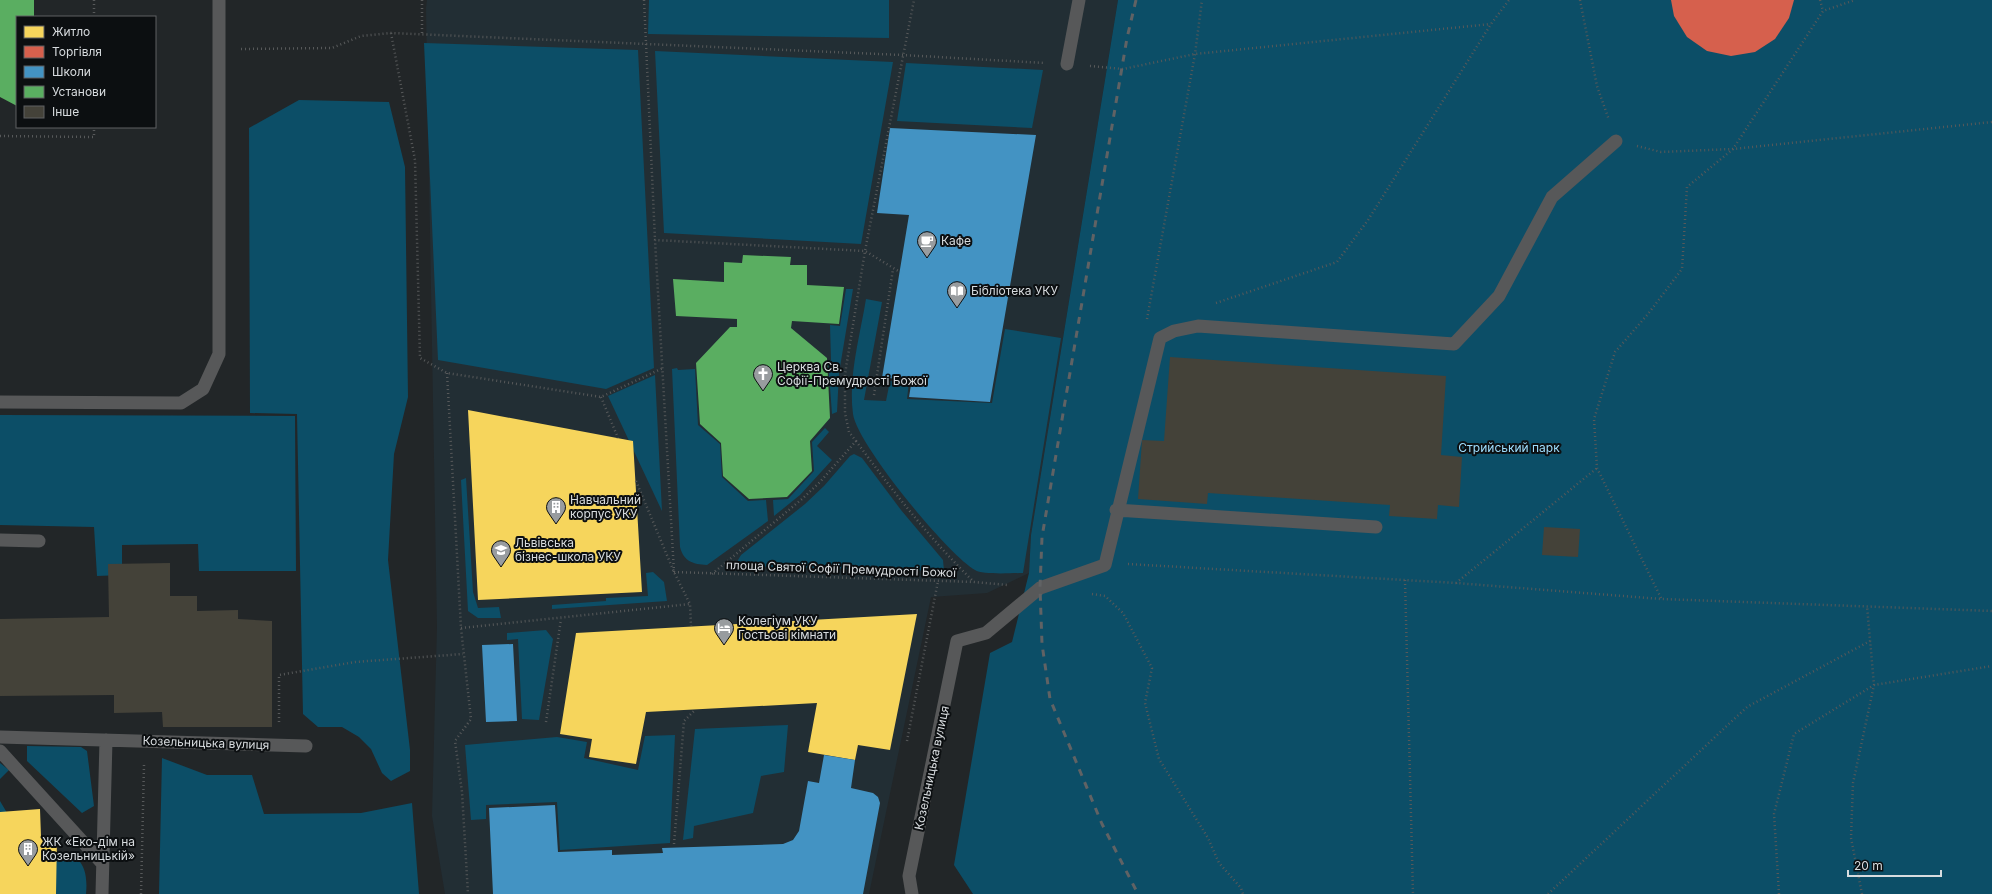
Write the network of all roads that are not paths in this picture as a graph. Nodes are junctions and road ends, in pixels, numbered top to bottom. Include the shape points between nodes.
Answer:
1 (219, 0) edge
2 (1079, 0) edge
3 (1067, 64) road end
4 (1616, 141) road end
5 (0, 402) edge
6 (1116, 510) junction
7 (1376, 527) dead end
8 (0, 540) edge
9 (39, 541) dead end
10 (0, 737) edge
11 (106, 740) junction
12 (306, 746) dead end
13 (0, 751) edge
14 (102, 863) junction
15 (102, 894) edge
16 (912, 894) edge

1 - 5 lane via 219,354 204,389 181,403
2 - 3 lane
4 - 6 lane via 1552,197 1499,296 1454,344 1198,326 1174,331 1160,338
6 - 7 lane
6 - 16 lane, Козельницька вулиця via 1110,564 1040,588 986,633 957,642 909,876
8 - 9 lane
10 - 11 lane, Козельницька вулиця
11 - 12 lane, Козельницька вулиця
11 - 14 lane
13 - 14 lane
14 - 15 lane

